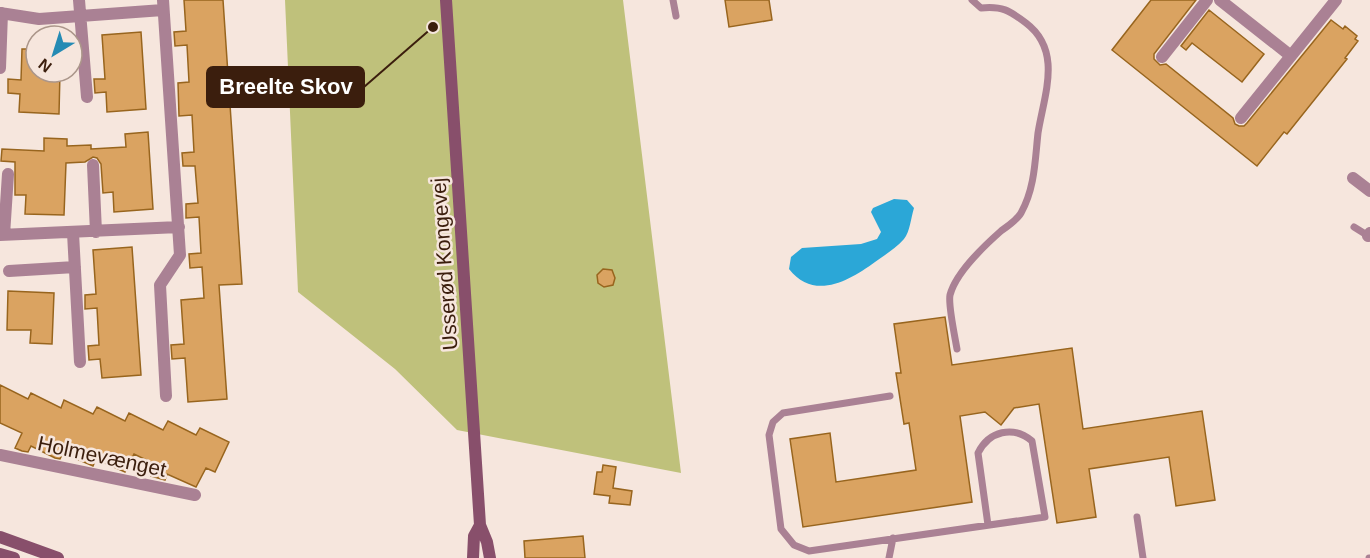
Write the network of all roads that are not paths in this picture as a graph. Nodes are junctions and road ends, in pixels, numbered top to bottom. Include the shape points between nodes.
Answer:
1 (79, 0) edge
2 (446, 0) edge
3 (673, 0) edge
4 (972, 0) edge
5 (1207, 0) edge
6 (1220, 0) edge
7 (1332, 1) edge
8 (163, 5) edge
9 (1, 13) edge
10 (676, 16) dead end
11 (81, 17) junction
12 (1, 46) edge
13 (1162, 57) dead end
14 (1291, 57) junction
15 (0, 68) edge
16 (87, 97) dead end
17 (1242, 118) dead end
18 (93, 165) dead end
19 (8, 174) dead end
20 (1353, 178) dead end
21 (1370, 192) edge
22 (179, 227) junction
23 (1354, 227) dead end
24 (96, 232) junction
25 (73, 233) junction
26 (2, 235) edge
27 (1369, 235) edge
28 (75, 267) junction
29 (9, 271) dead end
30 (957, 349) dead end
31 (80, 363) dead end
32 (166, 396) dead end
33 (890, 396) dead end
34 (0, 455) edge
35 (195, 495) dead end
36 (1137, 517) dead end
37 (480, 525) junction
38 (988, 525) junction
39 (0, 537) edge
40 (893, 538) junction
41 (0, 554) edge
42 (14, 558) edge
43 (58, 558) edge
44 (473, 558) edge
45 (490, 558) edge
46 (889, 558) edge
47 (1143, 558) edge

1 - 11 street
2 - 37 main road, Usserød Kongevej
3 - 10 lane
4 - 30 lane via 981,8 1011,11 1038,32 1049,73 1032,185 1020,215 984,246 959,276 950,296
5 - 13 street
6 - 14 street
7 - 14 street
8 - 11 street
8 - 22 street
9 - 11 street via 39,19
9 - 12 street
11 - 16 street
12 - 15 street
14 - 17 street
18 - 24 street
19 - 26 street
20 - 21 street
22 - 24 street
22 - 32 street via 180,255 160,285
23 - 27 lane
24 - 25 street
25 - 26 street
25 - 28 street
28 - 29 street
28 - 31 street
33 - 40 lane via 783,413 773,422 769,435 781,529 794,545 809,551
34 - 35 street, Holmevænget
36 - 47 lane
37 - 44 main road, Usserød Kongevej via 474,536
37 - 45 main road, Usserød Kongevej
38 - 38 lane via 978,453 992,435 1014,431 1032,441 1045,517
38 - 40 lane
39 - 43 main road
40 - 46 lane
41 - 42 main road

